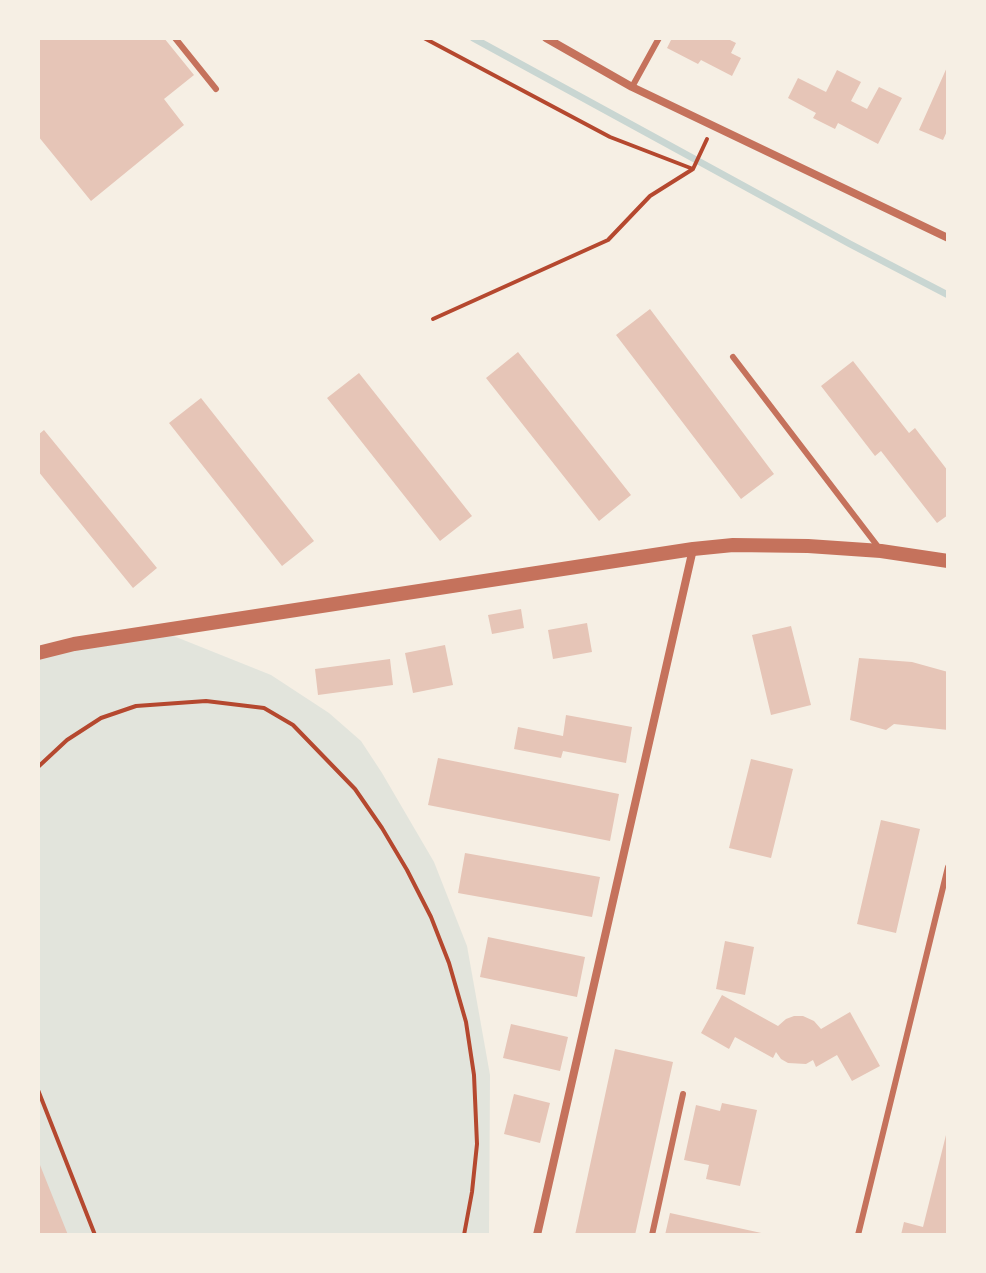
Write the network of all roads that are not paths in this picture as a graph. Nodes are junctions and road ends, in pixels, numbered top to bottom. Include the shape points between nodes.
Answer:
1 (175, 38) edge
2 (546, 38) edge
3 (659, 38) edge
4 (632, 87) junction
5 (216, 89) dead end
6 (948, 238) edge
7 (733, 357) dead end
8 (693, 549) junction
9 (881, 551) junction
10 (948, 561) edge
11 (38, 653) edge
12 (948, 867) edge
13 (683, 1094) dead end
14 (537, 1235) edge
15 (652, 1235) edge
16 (858, 1235) edge

1 - 5 lane
2 - 4 street
3 - 4 lane
4 - 6 street
7 - 9 lane
8 - 9 street via 733,545
8 - 11 street
8 - 14 street
9 - 10 street
12 - 16 lane
13 - 15 lane

